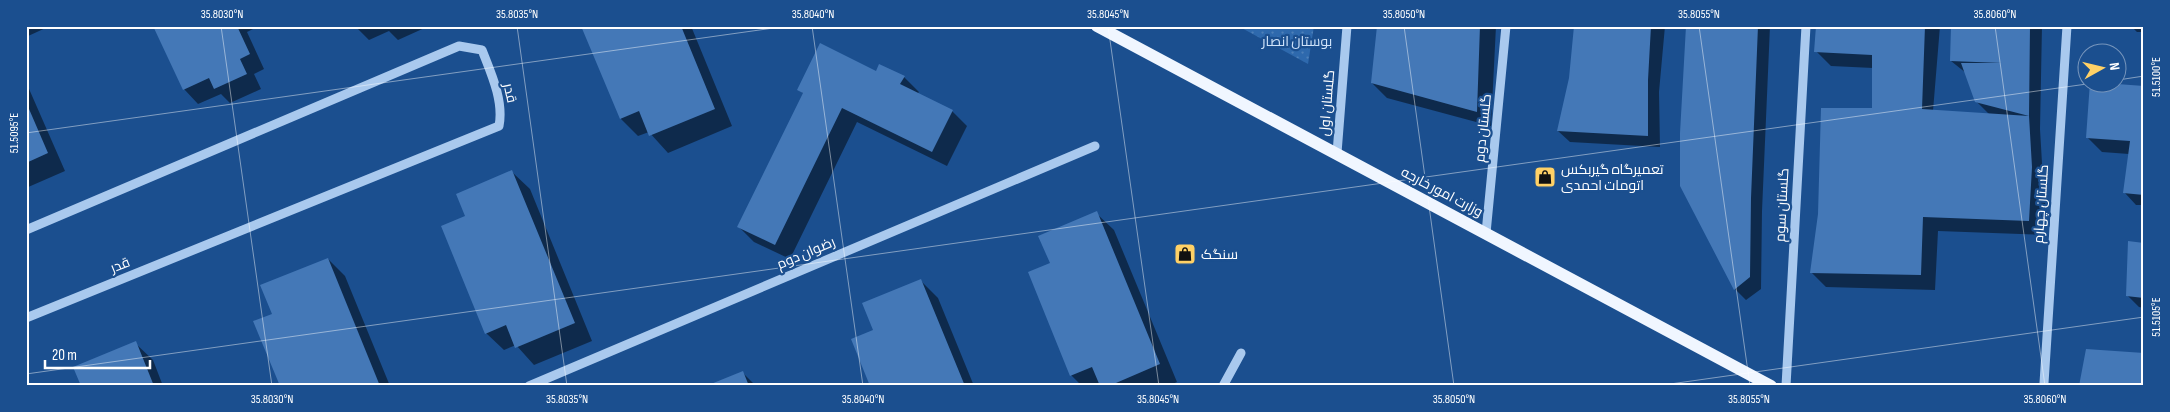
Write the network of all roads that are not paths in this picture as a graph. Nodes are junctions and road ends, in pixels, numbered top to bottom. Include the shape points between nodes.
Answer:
1 (1097, 26) edge
2 (1347, 26) edge
3 (1506, 26) edge
4 (1806, 26) edge
5 (2067, 26) edge
6 (1095, 146) dead end
7 (1337, 153) junction
8 (26, 230) edge
9 (1486, 233) junction
10 (26, 318) edge
11 (1241, 353) dead end
12 (2044, 383) dead end
13 (529, 386) edge
14 (1223, 386) edge
15 (1771, 386) edge
16 (1786, 386) edge

1 - 7 main road, وزارت امور خارجه
2 - 7 street, گلستان اول
3 - 9 street, گلستان دوم
4 - 16 street, گلستان سوم
5 - 12 street, گلستان چهارم
6 - 13 street, رضوان دوم
7 - 9 main road, وزارت امور خارجه
8 - 10 street, قدر via 459,46 482,50 494,79 501,115 499,126
9 - 15 main road, وزارت امور خارجه
11 - 14 street

